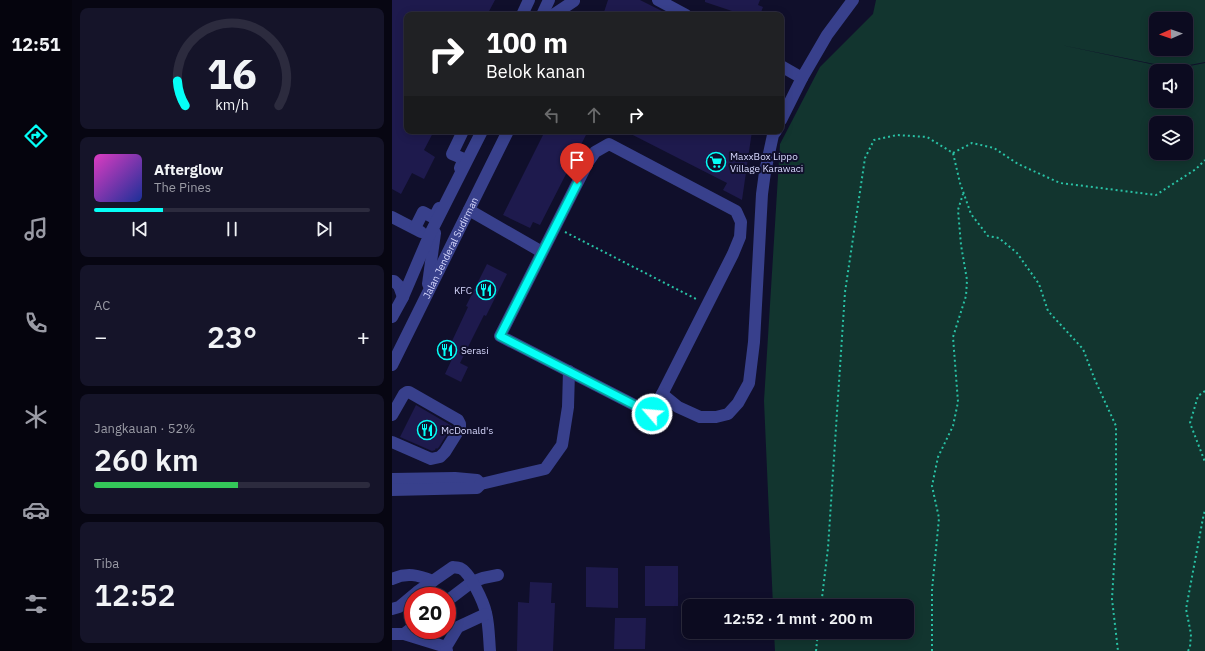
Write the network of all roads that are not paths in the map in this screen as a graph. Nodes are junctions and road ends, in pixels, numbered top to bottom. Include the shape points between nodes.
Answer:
1 (529, 0) edge
2 (549, 0) edge
3 (574, 0) edge
4 (658, 0) edge
5 (853, 0) edge
6 (523, 12) edge
7 (543, 12) edge
8 (557, 12) edge
9 (568, 12) edge
10 (680, 12) edge
11 (784, 68) edge
12 (802, 78) junction
13 (784, 114) edge
14 (462, 134) edge
15 (480, 134) edge
16 (507, 134) edge
17 (774, 134) edge
18 (469, 210) junction
19 (392, 217) edge
20 (417, 224) junction
21 (433, 229) junction
22 (740, 237) junction
23 (759, 241) junction
24 (542, 252) junction
25 (392, 281) edge
26 (427, 295) junction
27 (403, 297) junction
28 (392, 317) edge
29 (392, 365) edge
30 (569, 371) junction
31 (662, 394) junction
32 (392, 415) edge
33 (392, 442) edge
34 (392, 479) edge
35 (481, 484) junction
36 (392, 490) edge
37 (498, 575) dead end
38 (392, 579) edge
39 (433, 581) junction
40 (472, 582) junction
41 (456, 594) edge
42 (392, 609) edge
43 (486, 614) junction
44 (403, 632) edge
45 (447, 649) edge
46 (490, 651) edge

1 - 6 street
2 - 7 street
3 - 8 street
3 - 9 street
4 - 10 street
5 - 12 street via 826,35
11 - 12 street
12 - 13 street
14 - 20 street via 452,154 464,160 434,218 423,212
15 - 21 street
16 - 18 street, Jalan Jenderal Sudirman
17 - 23 street via 765,172
18 - 24 street
18 - 26 street, Jalan Jenderal Sudirman
19 - 20 street
20 - 21 street
21 - 26 street
21 - 27 street
22 - 23 street
22 - 24 street via 741,222 736,211 610,144 595,152 588,162
22 - 31 street
23 - 31 street via 754,342 749,383 738,403 728,414 716,418 700,417 678,408
24 - 30 street via 500,336
25 - 27 street via 399,286
26 - 29 street, Jalan Jenderal Sudirman
27 - 28 street
30 - 31 street via 652,414
30 - 35 street via 568,407 562,445 545,469
32 - 33 street via 404,394 409,392 458,420 460,424 460,428 440,457 431,459
34 - 35 street via 455,478 477,480
35 - 36 street via 477,488
37 - 40 street
38 - 39 street via 419,575
39 - 40 street via 453,567 464,570
39 - 42 street via 399,607
40 - 41 street
40 - 43 street
43 - 45 street via 458,627
43 - 46 street
44 - 45 street

